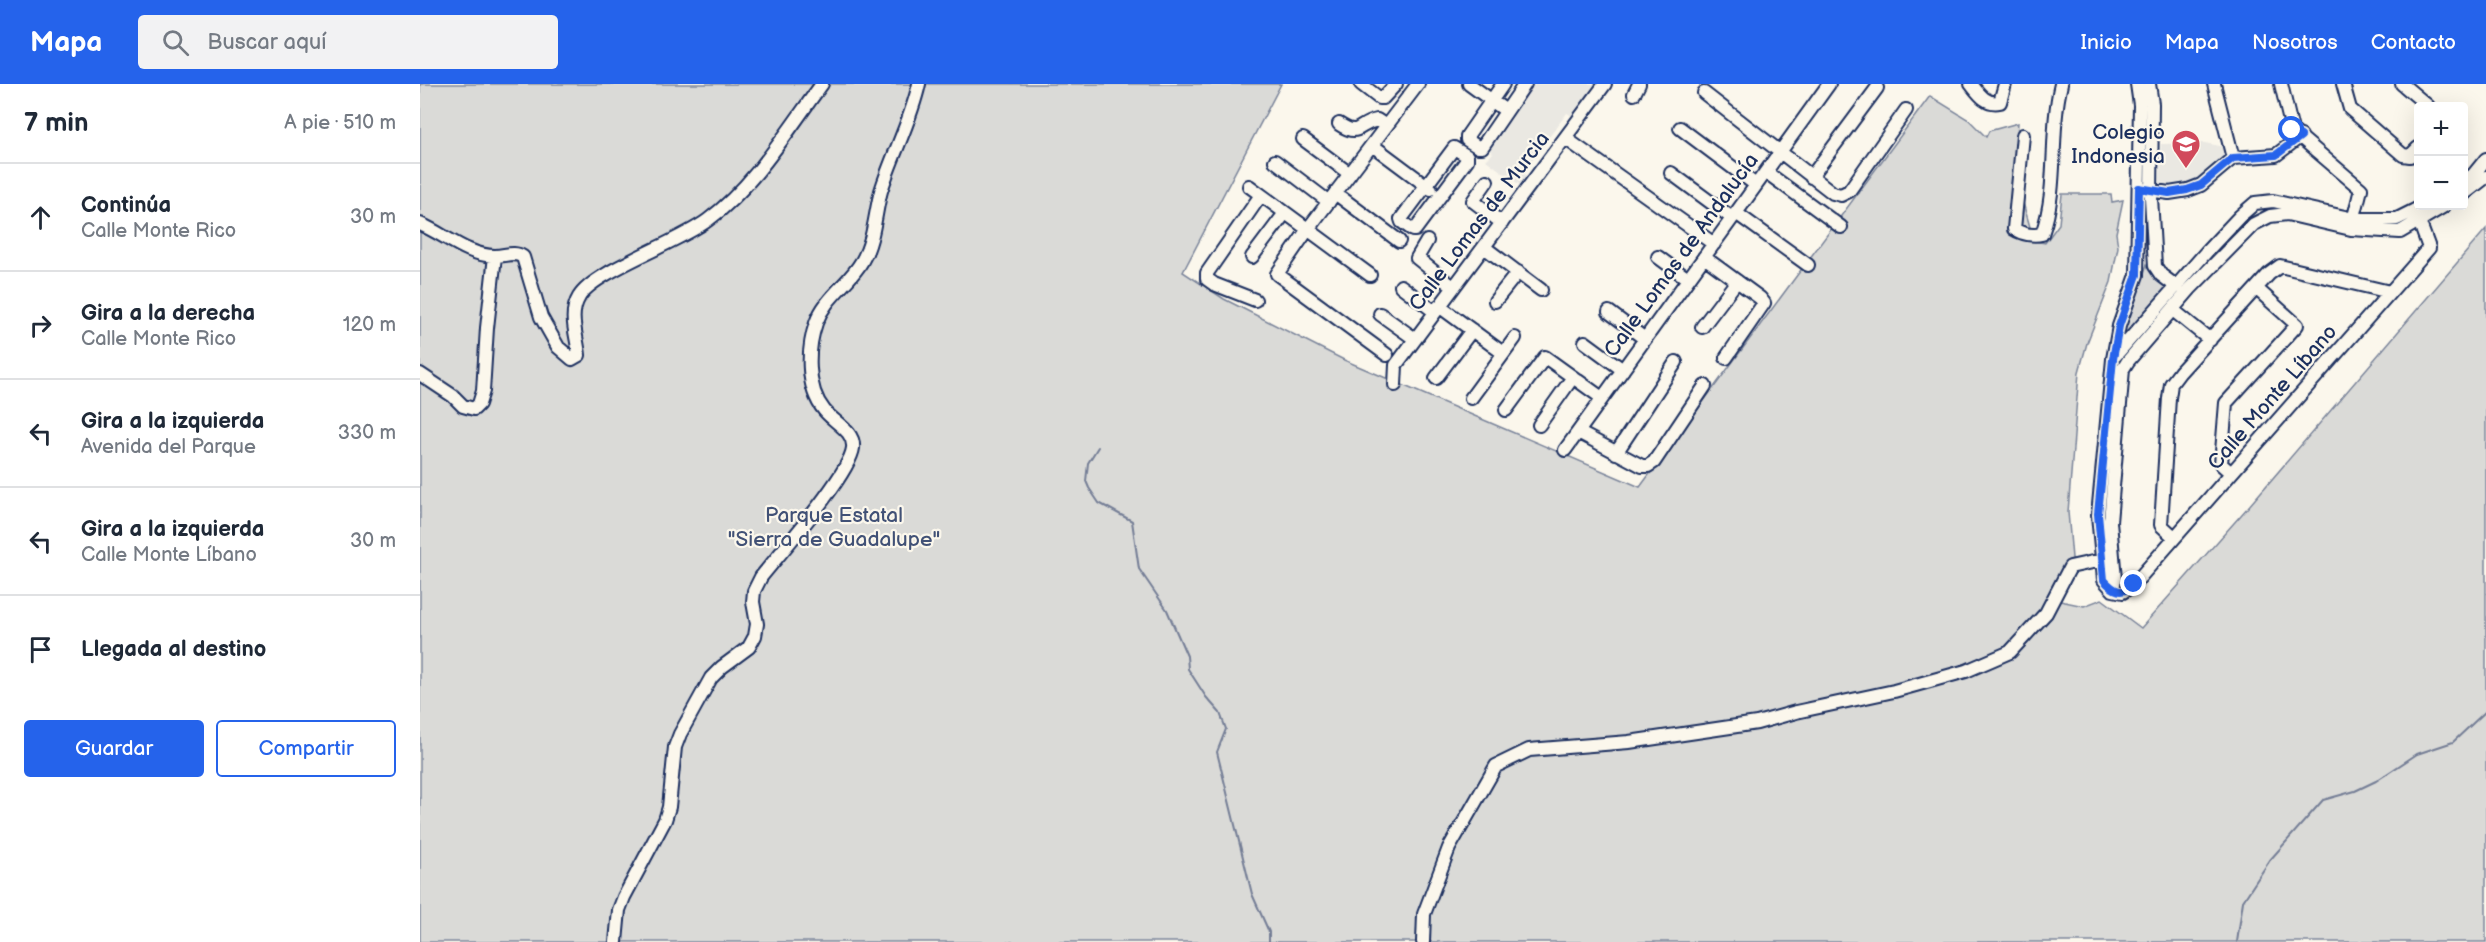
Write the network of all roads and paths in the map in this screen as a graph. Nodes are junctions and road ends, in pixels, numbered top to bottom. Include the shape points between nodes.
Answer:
1 (822, 84) edge
2 (919, 84) edge
3 (1361, 84) edge
4 (1396, 84) edge
5 (1418, 84) edge
6 (1469, 84) edge
7 (1503, 84) edge
8 (1525, 84) edge
9 (1605, 84) edge
10 (1828, 84) edge
11 (1971, 84) edge
12 (2005, 84) edge
13 (2061, 84) edge
14 (2137, 84) edge
15 (2149, 84) edge
16 (2214, 84) edge
17 (2281, 84) edge
18 (2343, 84) edge
19 (2402, 84) edge
20 (1877, 88) dead end
21 (1704, 93) dead end
22 (1491, 100) junction
23 (2423, 102) edge
24 (1906, 110) dead end
25 (1506, 111) junction
26 (1339, 124) dead end
27 (1386, 126) junction
28 (1680, 128) dead end
29 (2023, 135) dead end
30 (2301, 136) junction
31 (1565, 138) junction
32 (1303, 139) dead end
33 (1372, 145) junction
34 (1779, 152) junction
35 (2414, 152) edge
36 (2233, 158) junction
37 (2486, 159) edge
38 (1275, 161) dead end
39 (1766, 172) junction
40 (1671, 173) dead end
41 (1350, 174) junction
42 (1811, 177) junction
43 (2476, 179) edge
44 (1487, 181) dead end
45 (1426, 185) junction
46 (1756, 185) junction
47 (1250, 186) dead end
48 (2145, 189) junction
49 (1261, 195) junction
50 (1441, 196) junction
51 (1332, 197) junction
52 (2419, 212) edge
53 (1285, 213) junction
54 (1734, 215) junction
55 (1502, 223) junction
56 (420, 224) edge
57 (2353, 224) junction
58 (1840, 227) dead end
59 (1308, 230) junction
60 (1399, 241) dead end
61 (1427, 241) dead end
62 (1714, 244) junction
63 (1484, 247) junction
64 (2208, 250) junction
65 (495, 256) junction
66 (1252, 257) dead end
67 (1658, 257) dead end
68 (1704, 258) junction
69 (2219, 259) junction
70 (1808, 265) dead end
71 (1518, 272) junction
72 (1370, 275) dead end
73 (1688, 279) junction
74 (1737, 281) junction
75 (1401, 286) dead end
76 (2177, 287) junction
77 (1453, 288) junction
78 (2257, 289) junction
79 (1541, 290) dead end
80 (2390, 292) junction
81 (1256, 300) dead end
82 (1495, 301) dead end
83 (1437, 309) junction
84 (2174, 310) junction
85 (1609, 312) dead end
86 (1380, 314) dead end
87 (1702, 327) dead end
88 (1472, 330) junction
89 (1515, 338) dead end
90 (1415, 339) junction
91 (1645, 339) junction
92 (2210, 340) junction
93 (1585, 342) dead end
94 (1503, 353) junction
95 (1387, 355) dead end
96 (1726, 358) dead end
97 (2113, 359) junction
98 (1676, 362) dead end
99 (1623, 370) junction
100 (420, 374) edge
101 (1573, 377) junction
102 (1436, 378) dead end
103 (1395, 385) dead end
104 (1705, 386) dead end
105 (1471, 398) dead end
106 (1602, 398) junction
107 (2114, 404) junction
108 (1506, 410) dead end
109 (1539, 425) dead end
110 (1578, 432) junction
111 (1565, 450) dead end
112 (1616, 453) junction
113 (2231, 473) junction
114 (2174, 537) junction
115 (2102, 560) junction
116 (2113, 590) junction
117 (616, 942) edge
118 (1423, 942) edge

1 - 65 street via 756,172 719,212 690,232 597,280 579,296 573,321 579,355 576,358 558,347 541,317 523,257
2 - 117 street via 862,262 824,306 812,340 811,380 817,397 824,411 849,434 853,451 837,480 761,577 754,591 757,624 749,647 711,678 688,718 675,747 665,820 624,897
3 - 4 street via 1383,98
5 - 27 street
6 - 22 street
7 - 22 street
8 - 25 street
9 - 31 street, Calle Lomas de Murcia
10 - 34 street, Calle Lomas de Andalucía
11 - 12 street via 1993,104 2000,102
13 - 29 street via 2056,104 2050,202 2042,234 2019,233 2014,229
14 - 48 street
15 - 48 street via 2152,104
16 - 36 street
17 - 30 street via 2292,130
18 - 35 street via 2349,110 2403,155
19 - 23 street
20 - 42 street
21 - 34 street
22 - 25 street
22 - 25 street via 1467,140 1482,147
24 - 42 street via 1849,191 1833,193
26 - 27 street via 1355,132 1377,120
27 - 33 street
28 - 46 street
30 - 36 street via 2276,155
30 - 57 street via 2361,189
31 - 55 street, Calle Lomas de Murcia
31 - 62 street
32 - 41 street
33 - 41 street
33 - 45 street
34 - 39 street, Calle Lomas de Andalucía
34 - 42 street
36 - 48 street via 2201,185 2187,190 2169,193
37 - 43 street
38 - 51 street
39 - 46 street, Calle Lomas de Andalucía
39 - 58 street
40 - 54 street
41 - 51 street
44 - 55 street via 1473,201
45 - 50 street
45 - 50 street via 1401,219 1414,231
45 - 50 street via 1452,149 1467,156
46 - 54 street, Calle Lomas de Andalucía
47 - 49 street
48 - 76 street via 2155,266
48 - 97 street via 2137,275 2119,326
49 - 53 street
49 - 81 street via 1207,273 1214,284
51 - 59 street
51 - 60 street
52 - 57 street via 2400,232
52 - 80 street, Calle Monte Líbano via 2429,248
53 - 59 street
53 - 66 street
54 - 62 street, Calle Lomas de Andalucía
54 - 70 street
55 - 63 street, Calle Lomas de Murcia
56 - 65 street via 461,246
57 - 64 street via 2273,201 2255,203
57 - 69 street via 2287,214 2270,216 2254,224
59 - 72 street
59 - 95 street via 1277,274
61 - 77 street via 1417,258
62 - 68 street, Calle Lomas de Andalucía
63 - 71 street
63 - 77 street, Calle Lomas de Murcia
64 - 69 street
64 - 76 street
65 - 100 street via 479,404 474,409 463,406
67 - 73 street
68 - 73 street, Calle Lomas de Andalucía
68 - 74 street
69 - 84 street
71 - 79 street
71 - 82 street
73 - 91 street, Calle Lomas de Andalucía
74 - 87 street
74 - 96 street via 1760,298 1764,306
75 - 83 street
76 - 97 street
77 - 83 street, Calle Lomas de Murcia
78 - 80 street via 2280,266
78 - 92 street
78 - 113 street via 2297,325 2226,403 2221,464
80 - 113 street, Calle Monte Líbano
83 - 88 street
83 - 90 street, Calle Lomas de Murcia
84 - 92 street
84 - 107 street via 2125,364
85 - 91 street
86 - 90 street
88 - 94 street
88 - 102 street
89 - 94 street
90 - 103 street, Calle Lomas de Murcia via 1396,365
91 - 99 street, Calle Lomas de Andalucía
92 - 114 street via 2171,384 2161,525
93 - 99 street
94 - 105 street
97 - 107 street
98 - 112 street
99 - 106 street, Calle Lomas de Andalucía
101 - 106 street
101 - 108 street via 1543,358
101 - 109 street
104 - 112 street via 1654,462 1642,466
106 - 110 street, Calle Lomas de Andalucía
107 - 115 street via 2098,514
107 - 116 street via 2110,522
110 - 111 street, Calle Lomas de Andalucía
110 - 112 street
113 - 114 street, Calle Monte Líbano
114 - 116 street, Calle Monte Líbano via 2129,589
115 - 116 street via 2104,580
115 - 118 street via 2070,567 2046,613 2010,652 1966,671 1757,723 1629,742 1529,750 1497,766 1449,848 1424,914

